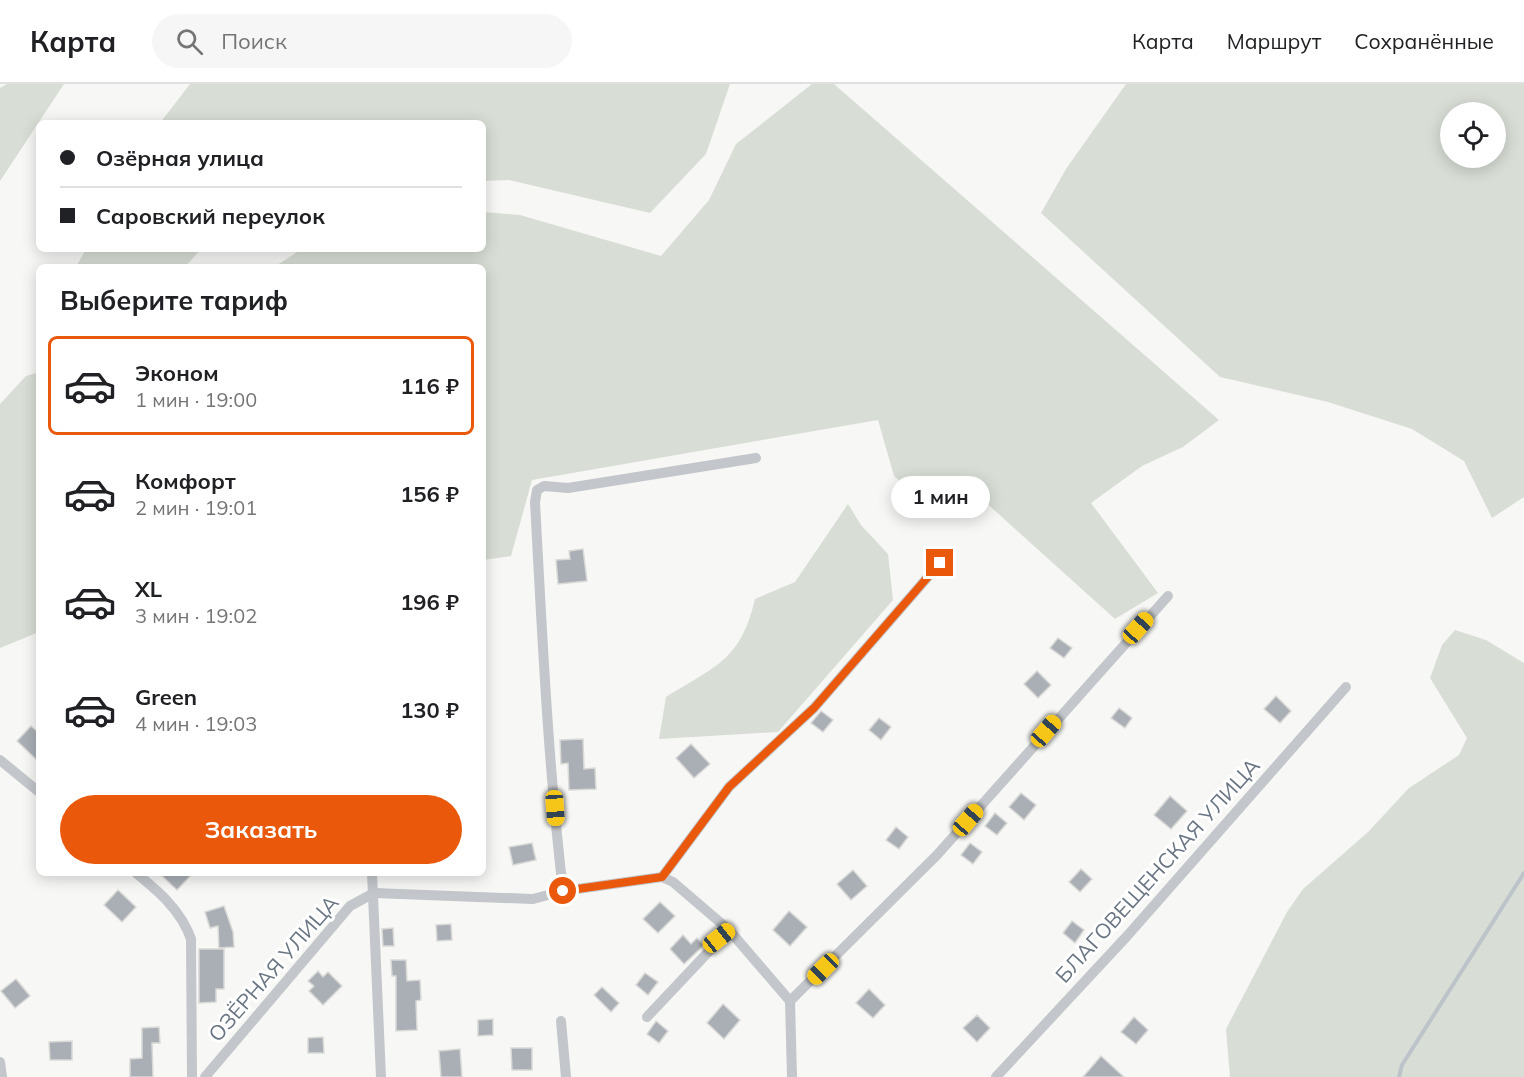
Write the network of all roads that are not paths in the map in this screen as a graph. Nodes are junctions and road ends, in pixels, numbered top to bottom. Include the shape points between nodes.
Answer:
1 (756, 458) dead end
2 (940, 563) dead end
3 (1168, 596) dead end
4 (1346, 687) dead end
5 (0, 760) edge
6 (36, 790) edge
7 (140, 876) edge
8 (372, 876) edge
9 (662, 877) junction
10 (563, 891) junction
11 (374, 893) junction
12 (729, 930) junction
13 (790, 1001) junction
14 (647, 1017) dead end
15 (561, 1021) dead end
16 (0, 1062) edge
17 (2, 1077) edge
18 (192, 1077) edge
19 (205, 1077) edge
20 (381, 1077) edge
21 (566, 1077) edge
22 (792, 1077) edge
23 (996, 1077) edge

1 - 10 street via 537,490 540,586
2 - 9 street via 814,708 729,787
3 - 13 street via 937,855
4 - 23 street, БЛАГОВЕЩЕНСКАЯ УЛИЦА via 1128,935
5 - 6 street
7 - 18 street via 184,919 191,939
8 - 11 street
9 - 10 street
9 - 12 street
10 - 11 street via 533,899
11 - 19 street, ОЗЁРНАЯ УЛИЦА via 350,906
11 - 20 street
12 - 13 street
12 - 14 street
13 - 22 street
15 - 21 street
16 - 17 street

